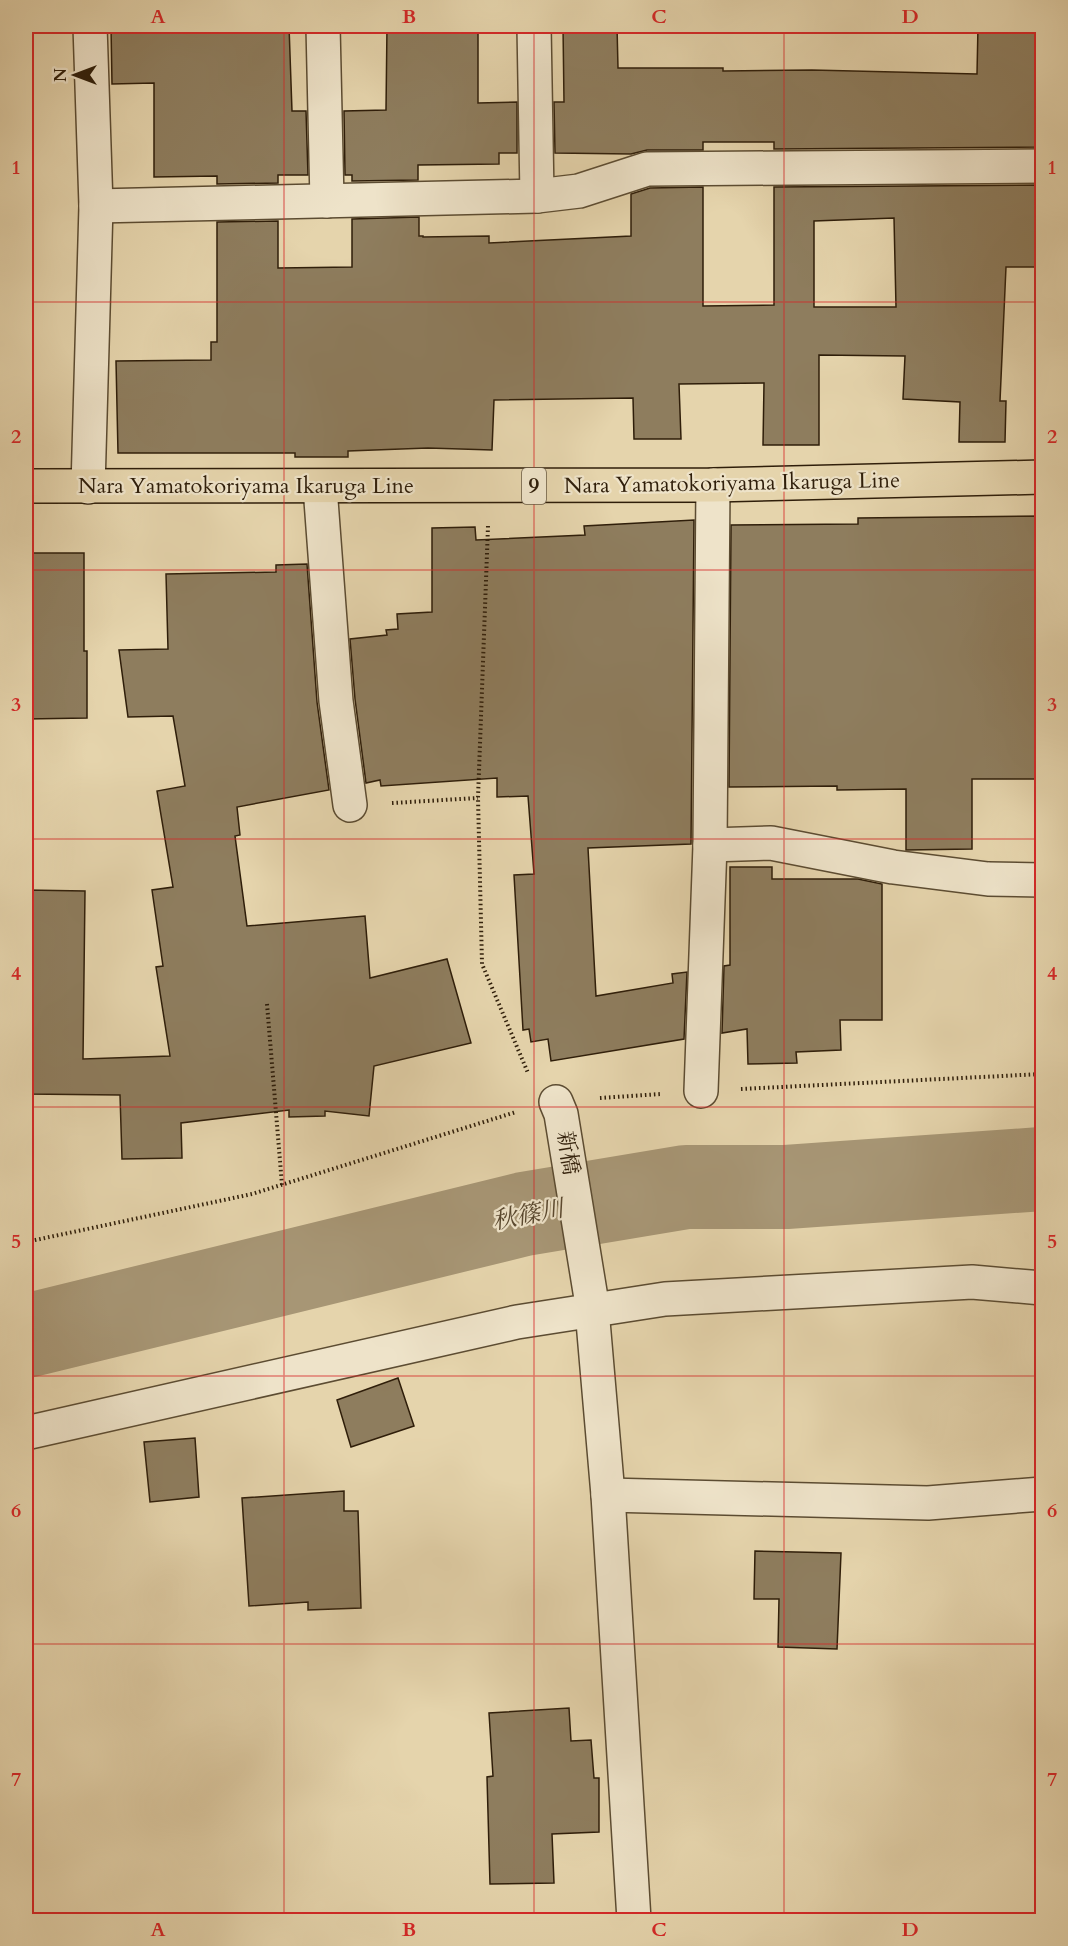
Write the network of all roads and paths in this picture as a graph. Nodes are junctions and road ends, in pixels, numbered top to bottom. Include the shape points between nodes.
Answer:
1 (90, 26) edge
2 (322, 26) edge
3 (534, 26) edge
4 (1042, 166) edge
5 (537, 196) junction
6 (327, 201) junction
7 (96, 206) junction
8 (1042, 477) edge
9 (713, 485) junction
10 (26, 486) edge
11 (489, 486) junction
12 (88, 487) junction
13 (320, 487) junction
14 (478, 798) junction
15 (350, 805) joint
16 (710, 845) junction
17 (1042, 880) edge
18 (267, 1004) dead end
19 (701, 1091) dead end
20 (550, 1100) joint
21 (282, 1185) dead end
22 (1042, 1288) edge
23 (591, 1304) junction
24 (26, 1433) edge
25 (1042, 1494) edge
26 (608, 1495) junction
27 (634, 1920) edge

1 - 7 street
2 - 6 street
3 - 5 street
4 - 5 street via 647,169 579,191
5 - 6 street
6 - 7 street
7 - 12 street
8 - 9 main road, Nara Yamatokoriyama Ikaruga Line / 9
9 - 11 main road, Nara Yamatokoriyama Ikaruga Line / 9
9 - 16 street
10 - 12 main road, Nara Yamatokoriyama Ikaruga Line / 9
11 - 13 main road, Nara Yamatokoriyama Ikaruga Line / 9
11 - 14 path
12 - 13 main road, Nara Yamatokoriyama Ikaruga Line / 9
13 - 15 street via 336,701
14 - 15 path
14 - 20 path via 482,964
16 - 17 street via 771,843 892,867 988,879
16 - 19 street
18 - 21 path
20 - 23 street, 新橋
22 - 23 street via 972,1282
23 - 24 street
23 - 26 street, 新橋
25 - 26 street via 928,1503
26 - 27 street, 新橋

